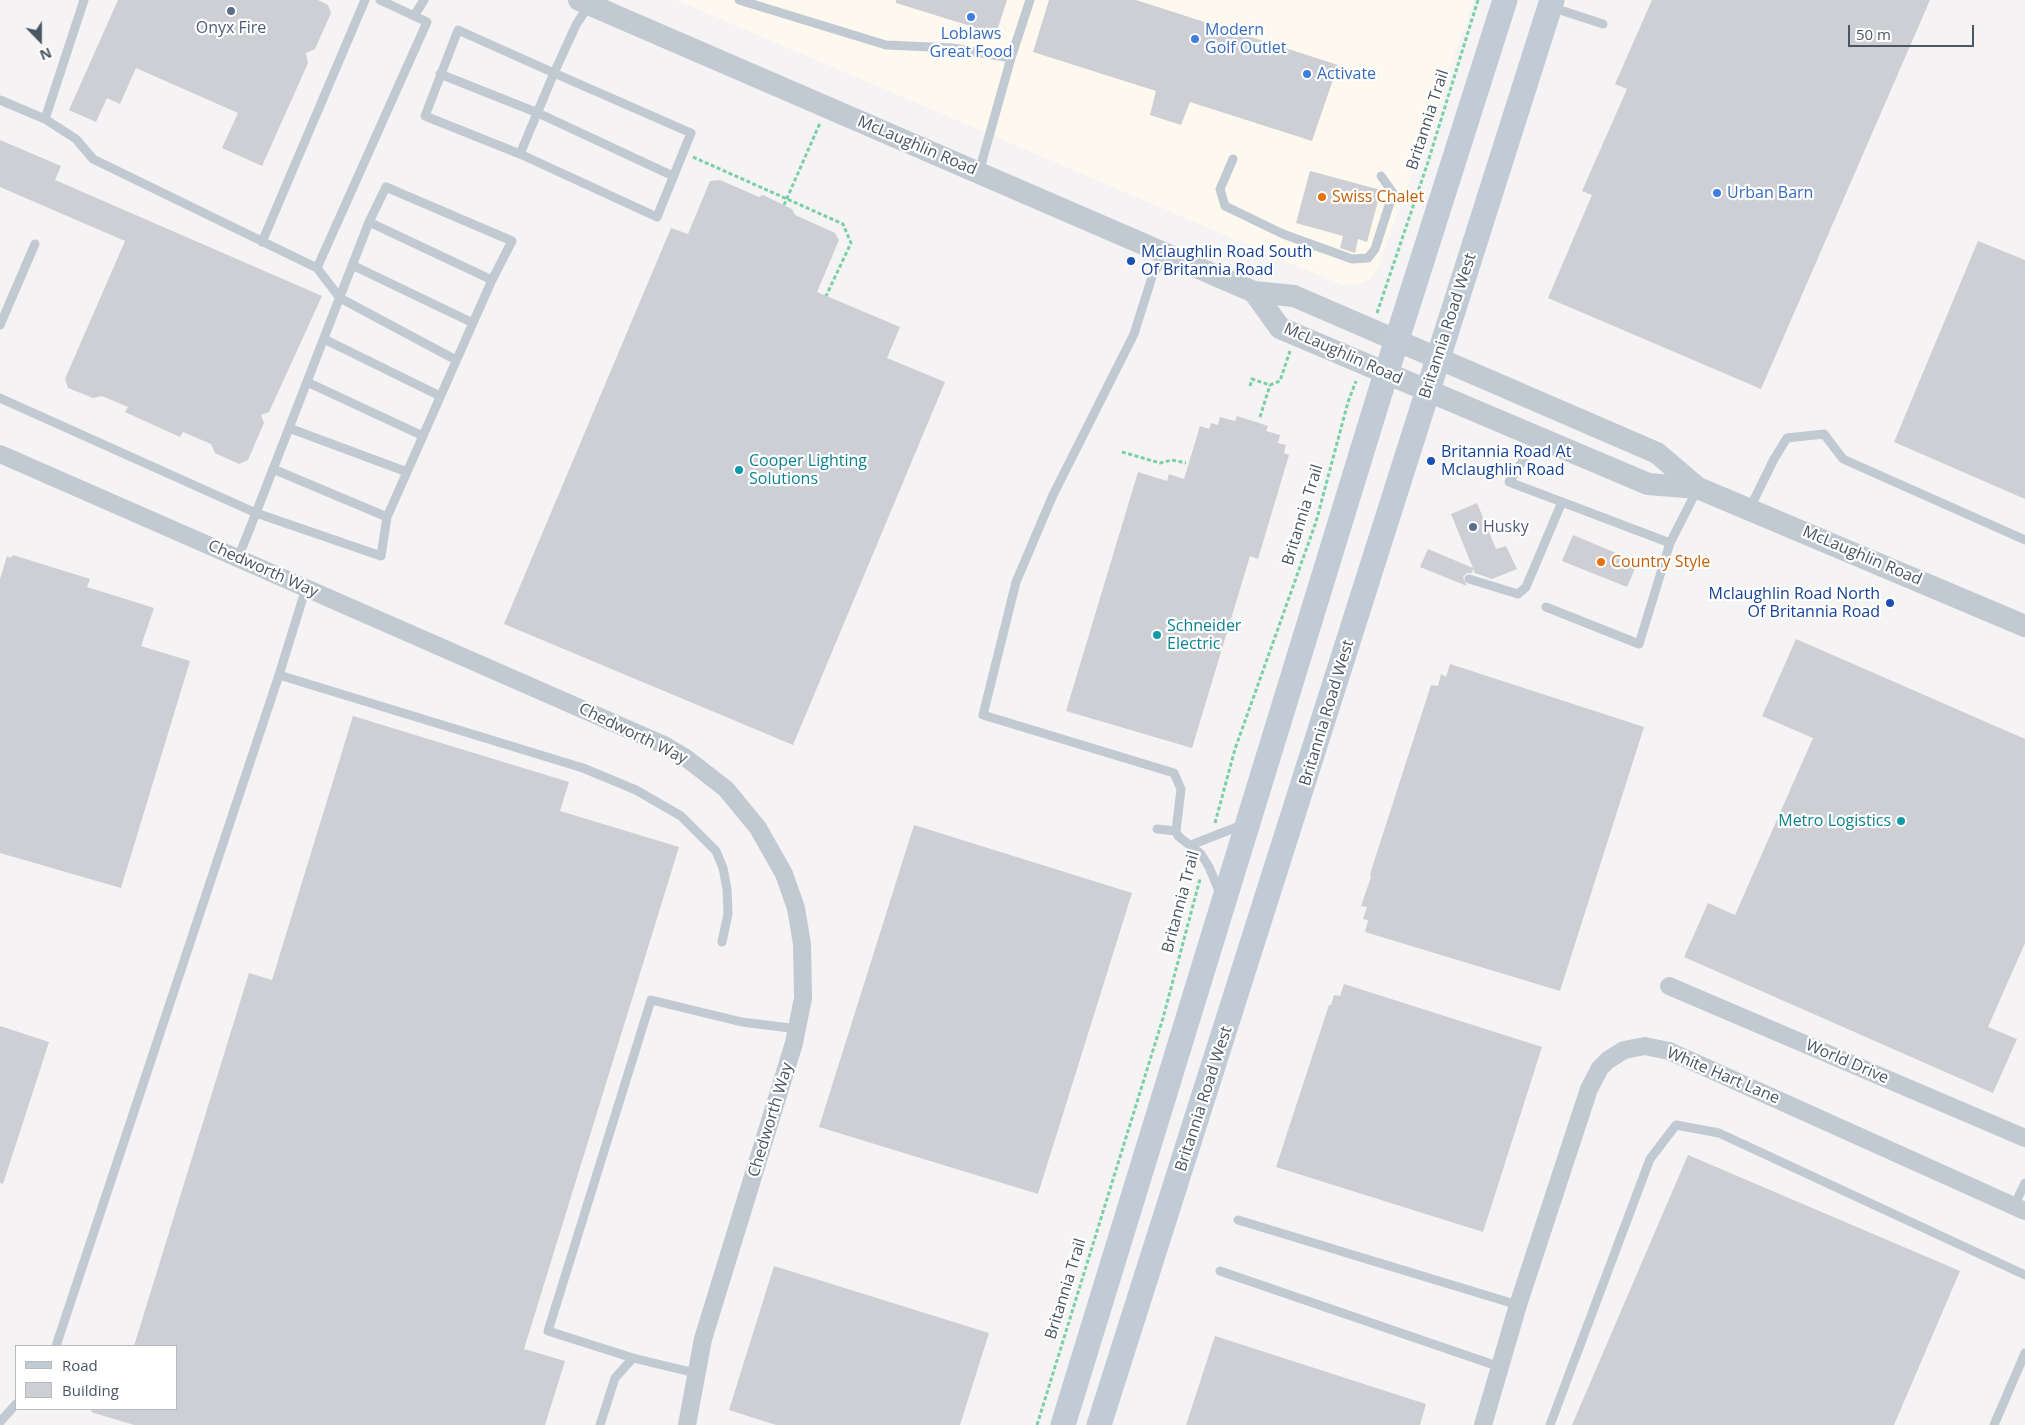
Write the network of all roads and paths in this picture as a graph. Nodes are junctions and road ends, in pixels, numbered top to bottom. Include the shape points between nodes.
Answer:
1 (84, 0) edge
2 (365, 0) edge
3 (380, 0) edge
4 (424, 0) edge
5 (739, 0) edge
6 (1030, 0) edge
7 (1478, 0) edge
8 (1505, 0) edge
9 (586, 2) edge
10 (1551, 3) edge
11 (414, 16) junction
12 (1603, 24) dead end
13 (1011, 58) junction
14 (554, 73) junction
15 (440, 74) junction
16 (0, 100) edge
17 (826, 107) junction
18 (538, 113) junction
19 (45, 119) junction
20 (683, 152) junction
21 (520, 154) junction
22 (1233, 159) dead end
23 (979, 172) junction
24 (674, 176) junction
25 (1382, 176) dead end
26 (787, 199) junction
27 (784, 205) dead end
28 (369, 222) junction
29 (262, 242) junction
30 (35, 244) dead end
31 (1165, 253) junction
32 (352, 265) junction
33 (317, 268) junction
34 (492, 280) junction
35 (1254, 292) junction
36 (826, 296) dead end
37 (340, 298) junction
38 (1380, 304) dead end
39 (473, 323) junction
40 (0, 325) edge
41 (1295, 334) junction
42 (324, 339) junction
43 (1397, 340) junction
44 (1437, 358) junction
45 (456, 360) junction
46 (1387, 373) junction
47 (307, 382) junction
48 (1270, 385) junction
49 (1250, 386) dead end
50 (1354, 386) dead end
51 (1427, 390) junction
52 (440, 396) junction
53 (0, 398) edge
54 (1260, 417) dead end
55 (289, 428) junction
56 (423, 436) junction
57 (1538, 437) junction
58 (1122, 452) dead end
59 (0, 454) edge
60 (1186, 463) dead end
61 (273, 469) junction
62 (407, 472) junction
63 (1698, 488) junction
64 (1562, 502) junction
65 (1750, 508) junction
66 (256, 513) junction
67 (387, 517) junction
68 (2025, 540) edge
69 (1670, 543) junction
70 (238, 558) junction
71 (1470, 579) dead end
72 (306, 588) junction
73 (1546, 607) dead end
74 (2025, 626) edge
75 (279, 675) junction
76 (1249, 821) junction
77 (1157, 830) dead end
78 (1176, 831) junction
79 (1211, 838) junction
80 (1191, 845) junction
81 (1205, 860) junction
82 (1224, 901) junction
83 (722, 942) dead end
84 (1669, 986) dead end
85 (798, 1029) junction
86 (2025, 1138) edge
87 (2025, 1183) edge
88 (2020, 1209) edge
89 (1238, 1220) dead end
90 (1220, 1271) dead end
91 (2025, 1275) edge
92 (1518, 1305) junction
93 (56, 1345) edge
94 (2025, 1353) edge
95 (633, 1358) junction
96 (1500, 1366) junction
97 (695, 1373) junction
98 (15, 1405) edge
99 (0, 1422) edge
100 (600, 1425) edge
101 (687, 1425) edge
102 (1037, 1425) edge
103 (1063, 1425) edge
104 (1100, 1425) edge
105 (1483, 1425) edge
106 (1550, 1425) edge
107 (1994, 1425) edge

1 - 19 lane
2 - 29 lane
3 - 11 lane
4 - 11 lane
5 - 13 lane via 886,45 953,48
6 - 13 lane
7 - 38 path, Britannia Trail
8 - 43 main road
9 - 14 lane
9 - 17 street, McLaughlin Road
10 - 12 lane
10 - 44 main road, Britannia Road West
11 - 33 lane via 427,22
13 - 23 lane
14 - 15 lane via 458,30
14 - 18 lane
14 - 20 lane via 691,133
15 - 18 lane
15 - 21 lane via 425,116
16 - 19 lane
17 - 23 street, McLaughlin Road
17 - 26 path
18 - 21 lane
18 - 24 lane
19 - 29 lane via 76,139 93,159
20 - 24 lane
20 - 26 path
21 - 24 lane via 657,217
22 - 25 lane via 1220,189 1225,206 1283,234 1352,259 1368,258 1375,250 1393,193
23 - 31 street, McLaughlin Road
26 - 27 path
26 - 36 path via 843,224 850,243
28 - 32 lane
28 - 34 lane
28 - 34 lane via 386,187 512,241
29 - 33 lane
30 - 40 lane
31 - 35 street, McLaughlin Road
31 - 78 lane via 1152,277 1134,334 1053,495 1016,582 983,715 1174,773 1181,789
32 - 37 lane
32 - 39 lane
33 - 37 lane
34 - 39 lane
35 - 41 street, McLaughlin Road via 1280,328
35 - 43 street, McLaughlin Road via 1294,296
37 - 42 lane
37 - 45 lane
39 - 45 lane
41 - 46 street, McLaughlin Road
41 - 48 path via 1280,381
42 - 47 lane
42 - 52 lane
43 - 44 street, McLaughlin Road
43 - 46 main road
44 - 51 main road, Britannia Road West
44 - 63 street, McLaughlin Road via 1657,453
45 - 52 lane
46 - 51 street, McLaughlin Road
46 - 76 main road
47 - 55 lane
47 - 56 lane
48 - 49 path via 1252,379
48 - 54 path
50 - 79 path, Britannia Trail via 1316,522 1235,749
51 - 57 street, McLaughlin Road
51 - 104 main road, Britannia Road West
52 - 56 lane
53 - 66 lane
55 - 61 lane
55 - 62 lane
56 - 62 lane
57 - 63 street, McLaughlin Road via 1648,484
57 - 64 lane via 1509,482
58 - 60 path via 1160,463 1172,460
59 - 70 street, Chedworth Way
61 - 66 lane
61 - 67 lane
62 - 67 lane
63 - 65 street, McLaughlin Road
63 - 69 lane
64 - 69 lane
64 - 71 lane via 1526,587 1518,594
65 - 68 lane via 1787,438 1824,434 1844,459
65 - 74 street, McLaughlin Road
66 - 67 lane via 381,556
66 - 70 lane
69 - 73 lane via 1638,644
70 - 72 street, Chedworth Way
72 - 75 lane
72 - 85 street, Chedworth Way via 664,745 726,789 758,828 784,874 796,908 804,962
75 - 83 lane via 583,768 636,790 681,816 716,851 723,868 728,914
75 - 93 lane
76 - 79 lane
76 - 82 main road
77 - 78 lane
78 - 80 lane
79 - 80 lane
80 - 81 lane
81 - 82 lane
81 - 102 path, Britannia Trail via 1163,1018
82 - 103 main road
84 - 86 street, World Drive
85 - 95 lane via 742,1022 651,1000 548,1331
85 - 97 street, Chedworth Way
87 - 88 lane
88 - 92 street, White Hart Lane via 1669,1051 1645,1046 1632,1048 1608,1060 1593,1078
89 - 92 lane
90 - 96 lane
91 - 106 lane via 1719,1133 1676,1125 1650,1159
92 - 96 street, White Hart Lane
94 - 107 lane
95 - 97 lane
95 - 100 lane via 615,1378
96 - 105 street, White Hart Lane
97 - 101 street, Chedworth Way
98 - 99 lane

